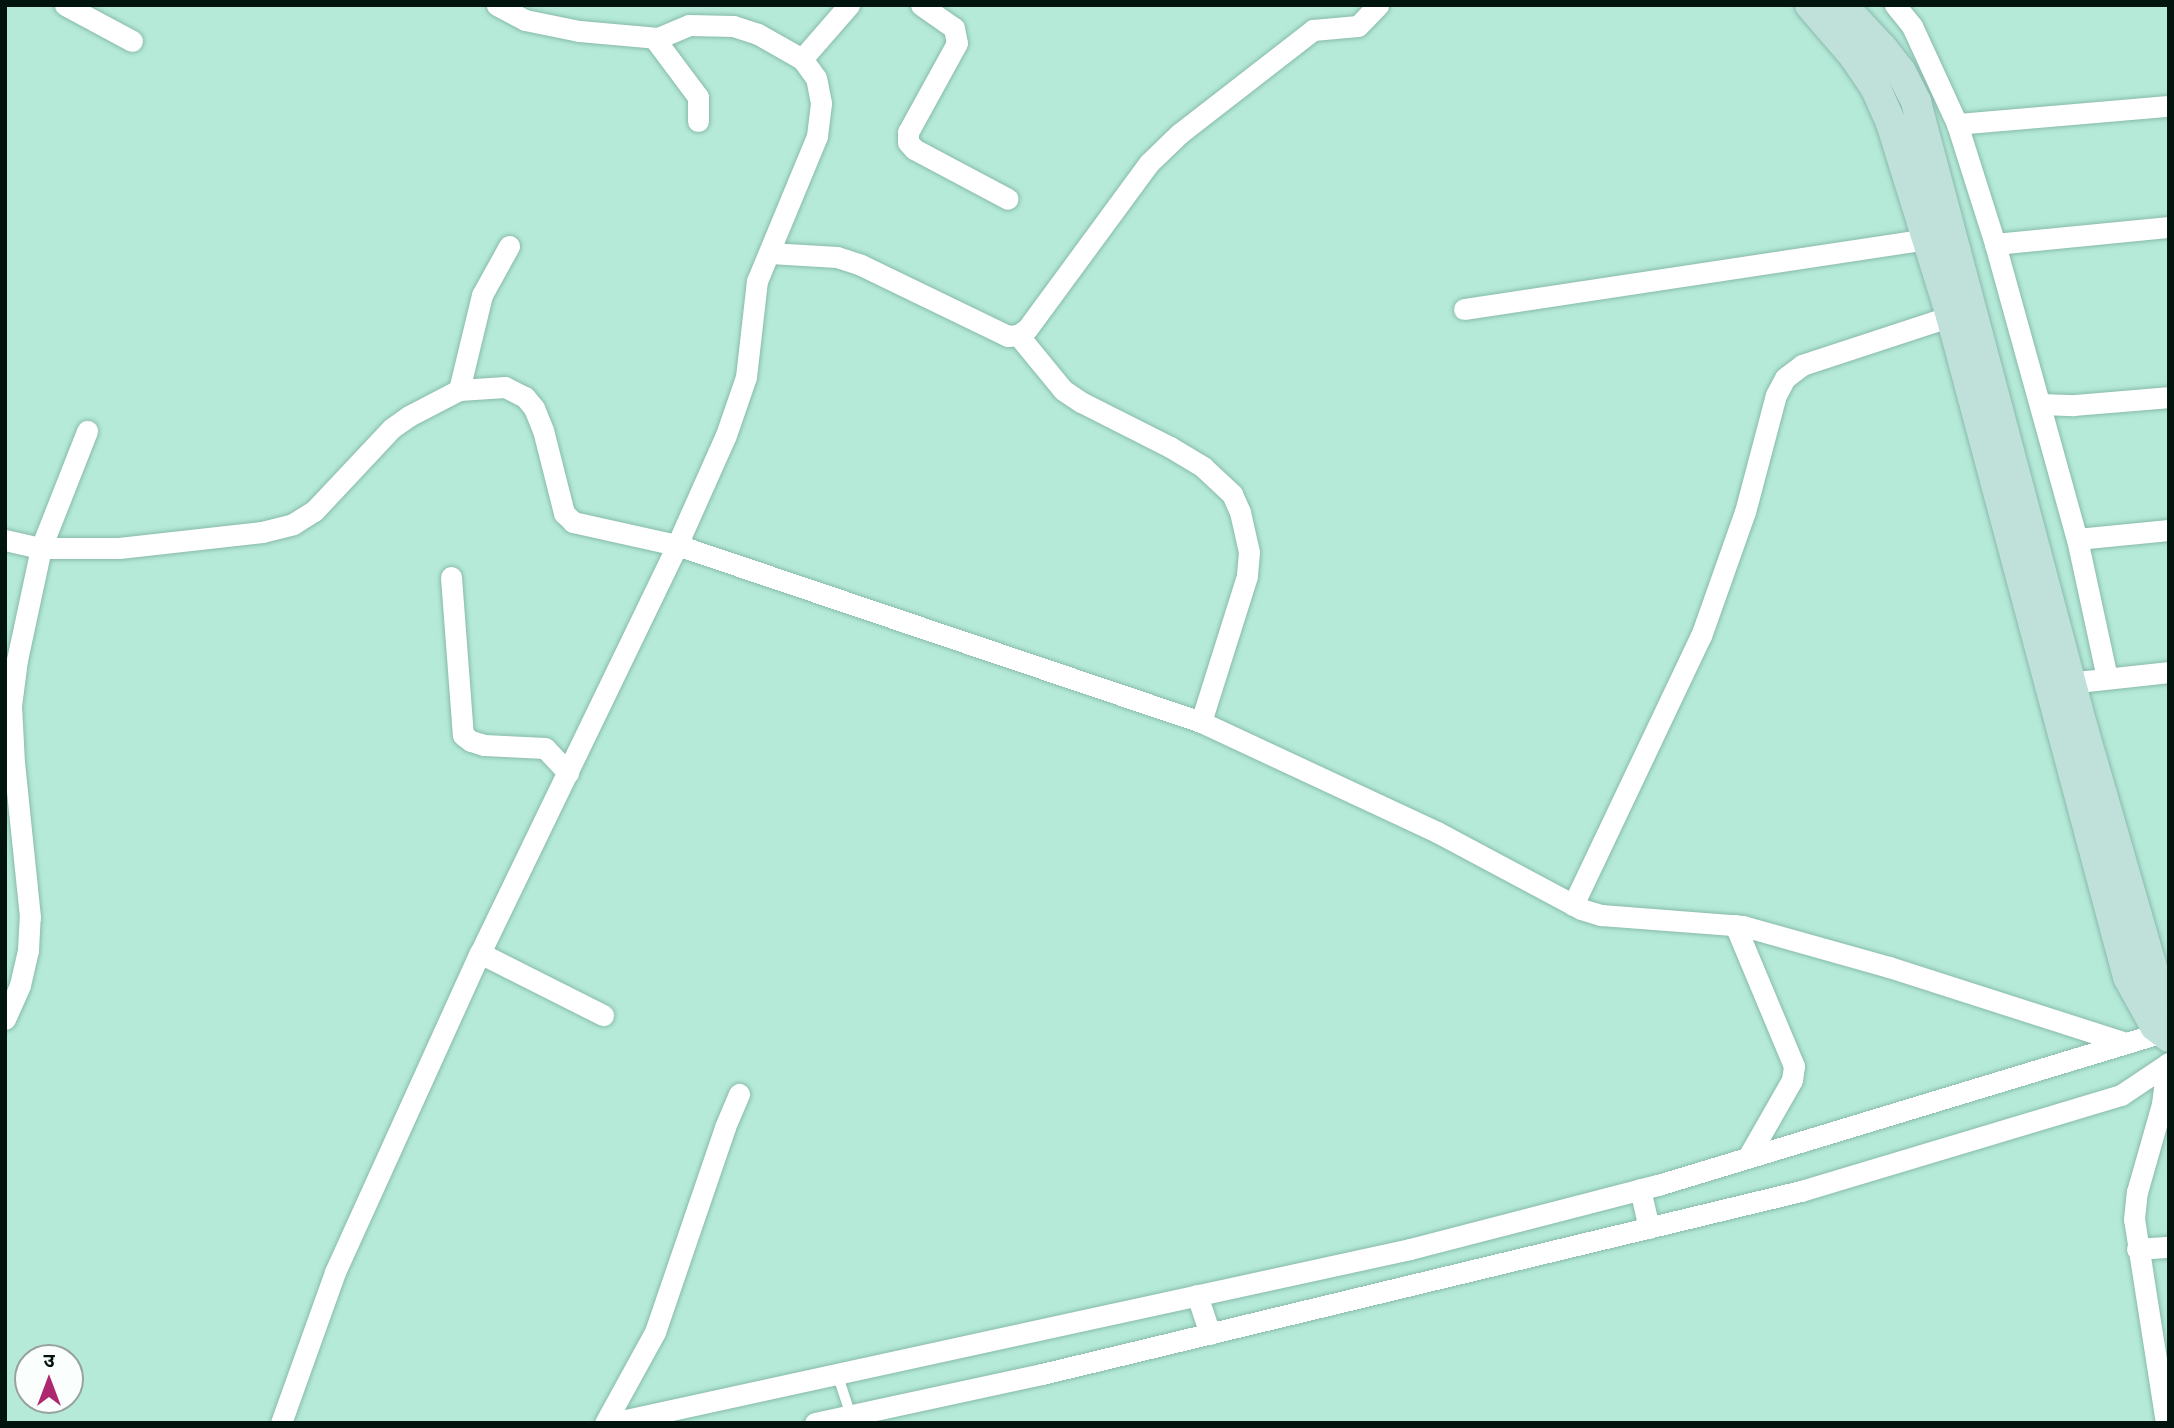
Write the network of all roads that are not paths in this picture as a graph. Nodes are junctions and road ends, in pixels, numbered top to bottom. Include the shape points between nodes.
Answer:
1 (65, 5) edge
2 (497, 5) edge
3 (849, 5) edge
4 (920, 5) edge
5 (1378, 5) edge
6 (1810, 5) edge
7 (1842, 5) edge
8 (1895, 5) edge
9 (654, 38) junction
10 (132, 41) dead end
11 (802, 59) junction
12 (2169, 106) edge
13 (698, 121) dead end
14 (1957, 124) junction
15 (1008, 198) dead end
16 (2169, 227) edge
17 (1928, 239) junction
18 (1995, 244) junction
19 (509, 246) dead end
20 (770, 253) junction
21 (1464, 309) dead end
22 (1951, 316) junction
23 (1018, 335) junction
24 (459, 390) junction
25 (2169, 397) edge
26 (2040, 404) junction
27 (87, 431) dead end
28 (2169, 530) edge
29 (2077, 539) junction
30 (5, 540) edge
31 (677, 545) junction
32 (41, 548) junction
33 (451, 577) dead end
34 (2169, 672) edge
35 (2107, 678) junction
36 (2060, 684) junction
37 (1201, 722) junction
38 (568, 772) junction
39 (1573, 905) junction
40 (1735, 925) junction
41 (480, 953) junction
42 (2169, 1002) edge
43 (603, 1015) dead end
44 (5, 1019) edge
45 (2126, 1044) junction
46 (2167, 1049) edge
47 (739, 1094) dead end
48 (1748, 1157) junction
49 (1640, 1189) junction
50 (1649, 1228) junction
51 (2169, 1247) edge
52 (2137, 1249) junction
53 (1196, 1295) junction
54 (1210, 1334) junction
55 (837, 1373) junction
56 (2164, 1387) edge
57 (850, 1419) edge
58 (281, 1423) edge
59 (605, 1423) edge
60 (612, 1423) edge
61 (815, 1423) edge
62 (2165, 1423) edge

1 - 10 street
2 - 9 street via 551,27
3 - 11 street
4 - 15 street via 954,28 957,43 908,132 908,142
5 - 23 street via 1358,26 1313,30 1179,134 1149,163 1027,329
6 - 17 street via 1876,89
7 - 36 street via 1901,72 1916,102
8 - 14 street via 1912,26
9 - 11 street via 689,25 733,26 758,34
9 - 13 street via 698,97
11 - 20 street via 820,91 817,136
12 - 14 street
14 - 18 street
16 - 18 street
17 - 21 street
17 - 22 street
18 - 26 street
19 - 24 street via 482,295
20 - 23 street via 837,257 1007,336
20 - 31 street via 757,281 739,404
22 - 36 street
22 - 39 street via 1802,365 1785,378 1701,636
23 - 37 street via 1063,390 1170,446 1203,467 1232,494 1246,529 1247,576
24 - 31 street via 505,387 525,397 543,430 567,518
24 - 32 street via 392,428 314,511 293,524 262,532 129,547
25 - 26 street
26 - 29 street
27 - 32 street
28 - 29 street
29 - 35 street
30 - 32 street
31 - 37 street
31 - 38 street
32 - 44 street via 11,706 30,917 20,985
33 - 38 street via 463,735 484,745 545,748
34 - 35 street
35 - 36 street
36 - 42 street via 2155,978
36 - 46 street via 2128,977
37 - 39 street via 1437,832
38 - 41 street
39 - 40 street via 1601,915
40 - 45 street via 1889,967
40 - 48 street via 1794,1066 1792,1080
41 - 43 street
41 - 58 street via 335,1272
45 - 46 street
45 - 48 street
46 - 50 street via 2121,1095 1801,1191
46 - 52 street via 2157,1125 2137,1192
47 - 59 street via 655,1332
48 - 49 street
49 - 50 street
49 - 53 street via 1410,1249
50 - 54 street
51 - 52 street
52 - 56 street
53 - 54 street
53 - 55 street
54 - 57 street
55 - 57 lane
55 - 60 street
56 - 62 street
57 - 61 street

